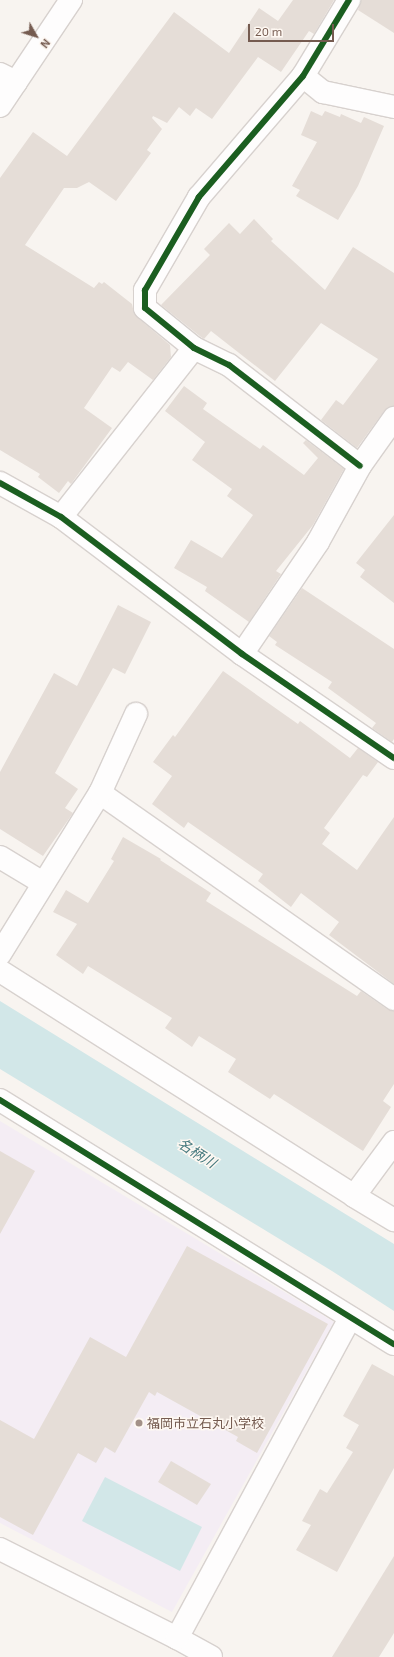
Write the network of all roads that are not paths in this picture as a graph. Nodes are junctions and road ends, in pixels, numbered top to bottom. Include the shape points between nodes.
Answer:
1 (71, 0) edge
2 (349, 0) edge
3 (303, 76) junction
4 (8, 78) edge
5 (0, 106) edge
6 (394, 107) edge
7 (194, 348) junction
8 (394, 418) edge
9 (360, 466) junction
10 (0, 483) edge
11 (61, 517) junction
12 (242, 654) junction
13 (136, 714) dead end
14 (394, 758) edge
15 (100, 793) junction
16 (0, 857) edge
17 (44, 883) junction
18 (0, 954) edge
19 (0, 971) edge
20 (394, 998) edge
21 (0, 1100) edge
22 (394, 1142) edge
23 (354, 1196) junction
24 (394, 1220) edge
25 (350, 1318) junction
26 (394, 1344) edge
27 (0, 1549) edge
28 (177, 1638) junction
29 (211, 1657) edge

1 - 4 street
2 - 3 street
3 - 6 street via 323,92
3 - 7 street via 199,197 145,290 145,308
4 - 5 street
7 - 9 street via 229,365
7 - 11 street
8 - 9 street
9 - 12 street via 318,542
10 - 11 street
11 - 12 street
12 - 14 street
13 - 15 street
15 - 17 street
15 - 20 street
16 - 17 street
17 - 18 street
19 - 23 street
21 - 25 street
22 - 23 street
23 - 24 street
25 - 26 street
25 - 28 street
27 - 28 street
28 - 29 street

